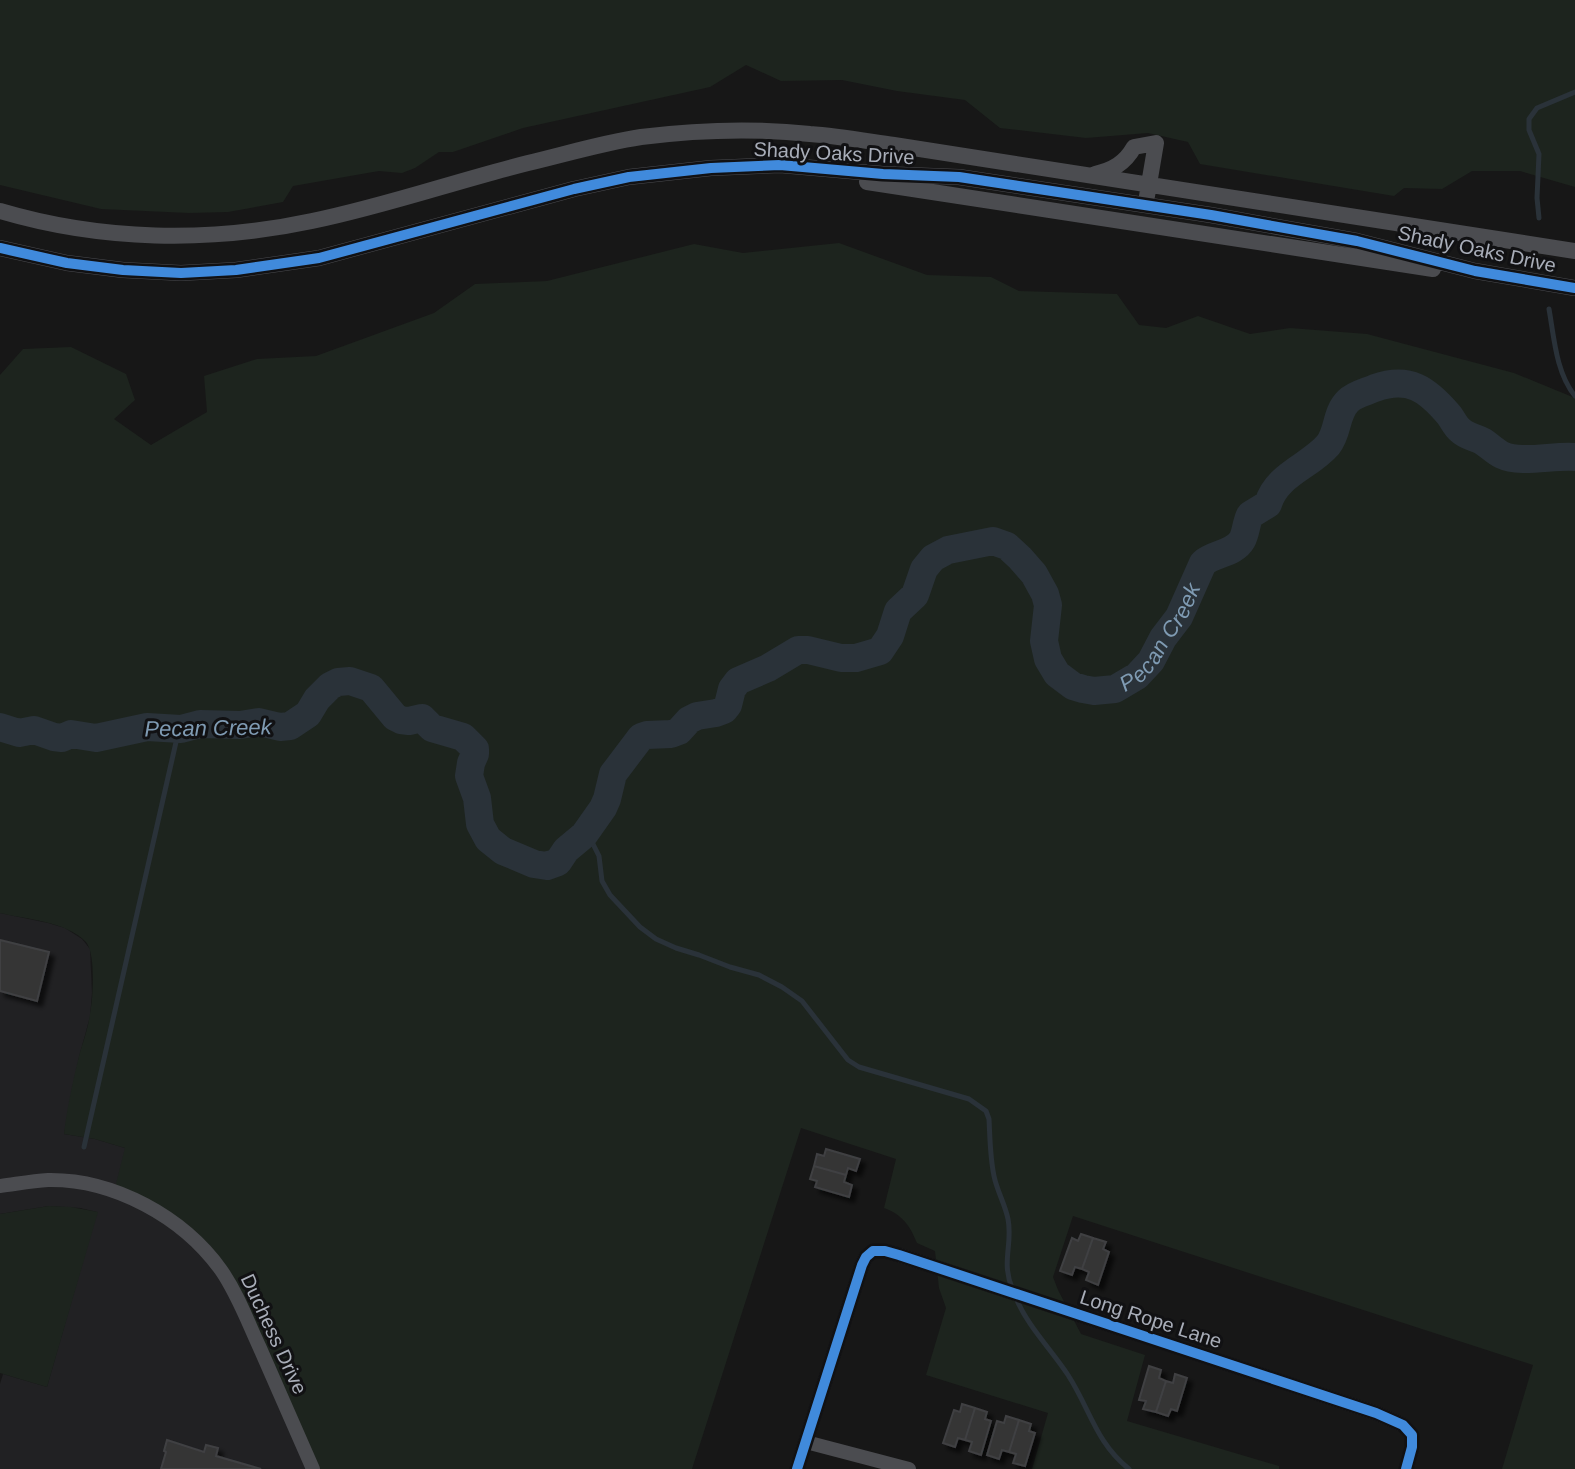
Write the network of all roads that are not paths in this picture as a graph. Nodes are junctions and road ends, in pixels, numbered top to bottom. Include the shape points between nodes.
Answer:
1 (731, 168) junction
2 (1090, 175) junction
3 (1149, 185) junction
4 (1145, 205) junction
5 (0, 211) edge
6 (0, 248) edge
7 (1575, 251) edge
8 (1475, 271) junction
9 (1575, 288) edge
10 (0, 1186) edge
11 (806, 1442) junction
12 (313, 1469) edge
13 (797, 1469) edge
14 (909, 1469) edge
15 (1406, 1469) edge

1 - 4 street, Shady Oaks Drive via 780,165 959,177
1 - 6 street, Shady Oaks Drive via 615,179 319,258 236,270 123,270
1 - 8 street, Shady Oaks Drive via 860,181 1433,269
2 - 3 street, Shady Oaks Drive
2 - 3 street via 1114,168 1134,147 1156,143
2 - 5 street, Shady Oaks Drive via 811,134 734,130 598,145 339,215 229,234 116,233
3 - 4 street
3 - 7 street, Shady Oaks Drive
4 - 8 street, Shady Oaks Drive via 1357,241
8 - 9 street, Shady Oaks Drive
10 - 12 street, Duchess Drive via 50,1180 114,1192 154,1209 196,1241 236,1294
11 - 13 street
11 - 14 street
11 - 15 street, Long Rope Lane via 862,1265 873,1251 885,1251 1342,1400 1403,1425 1412,1435

